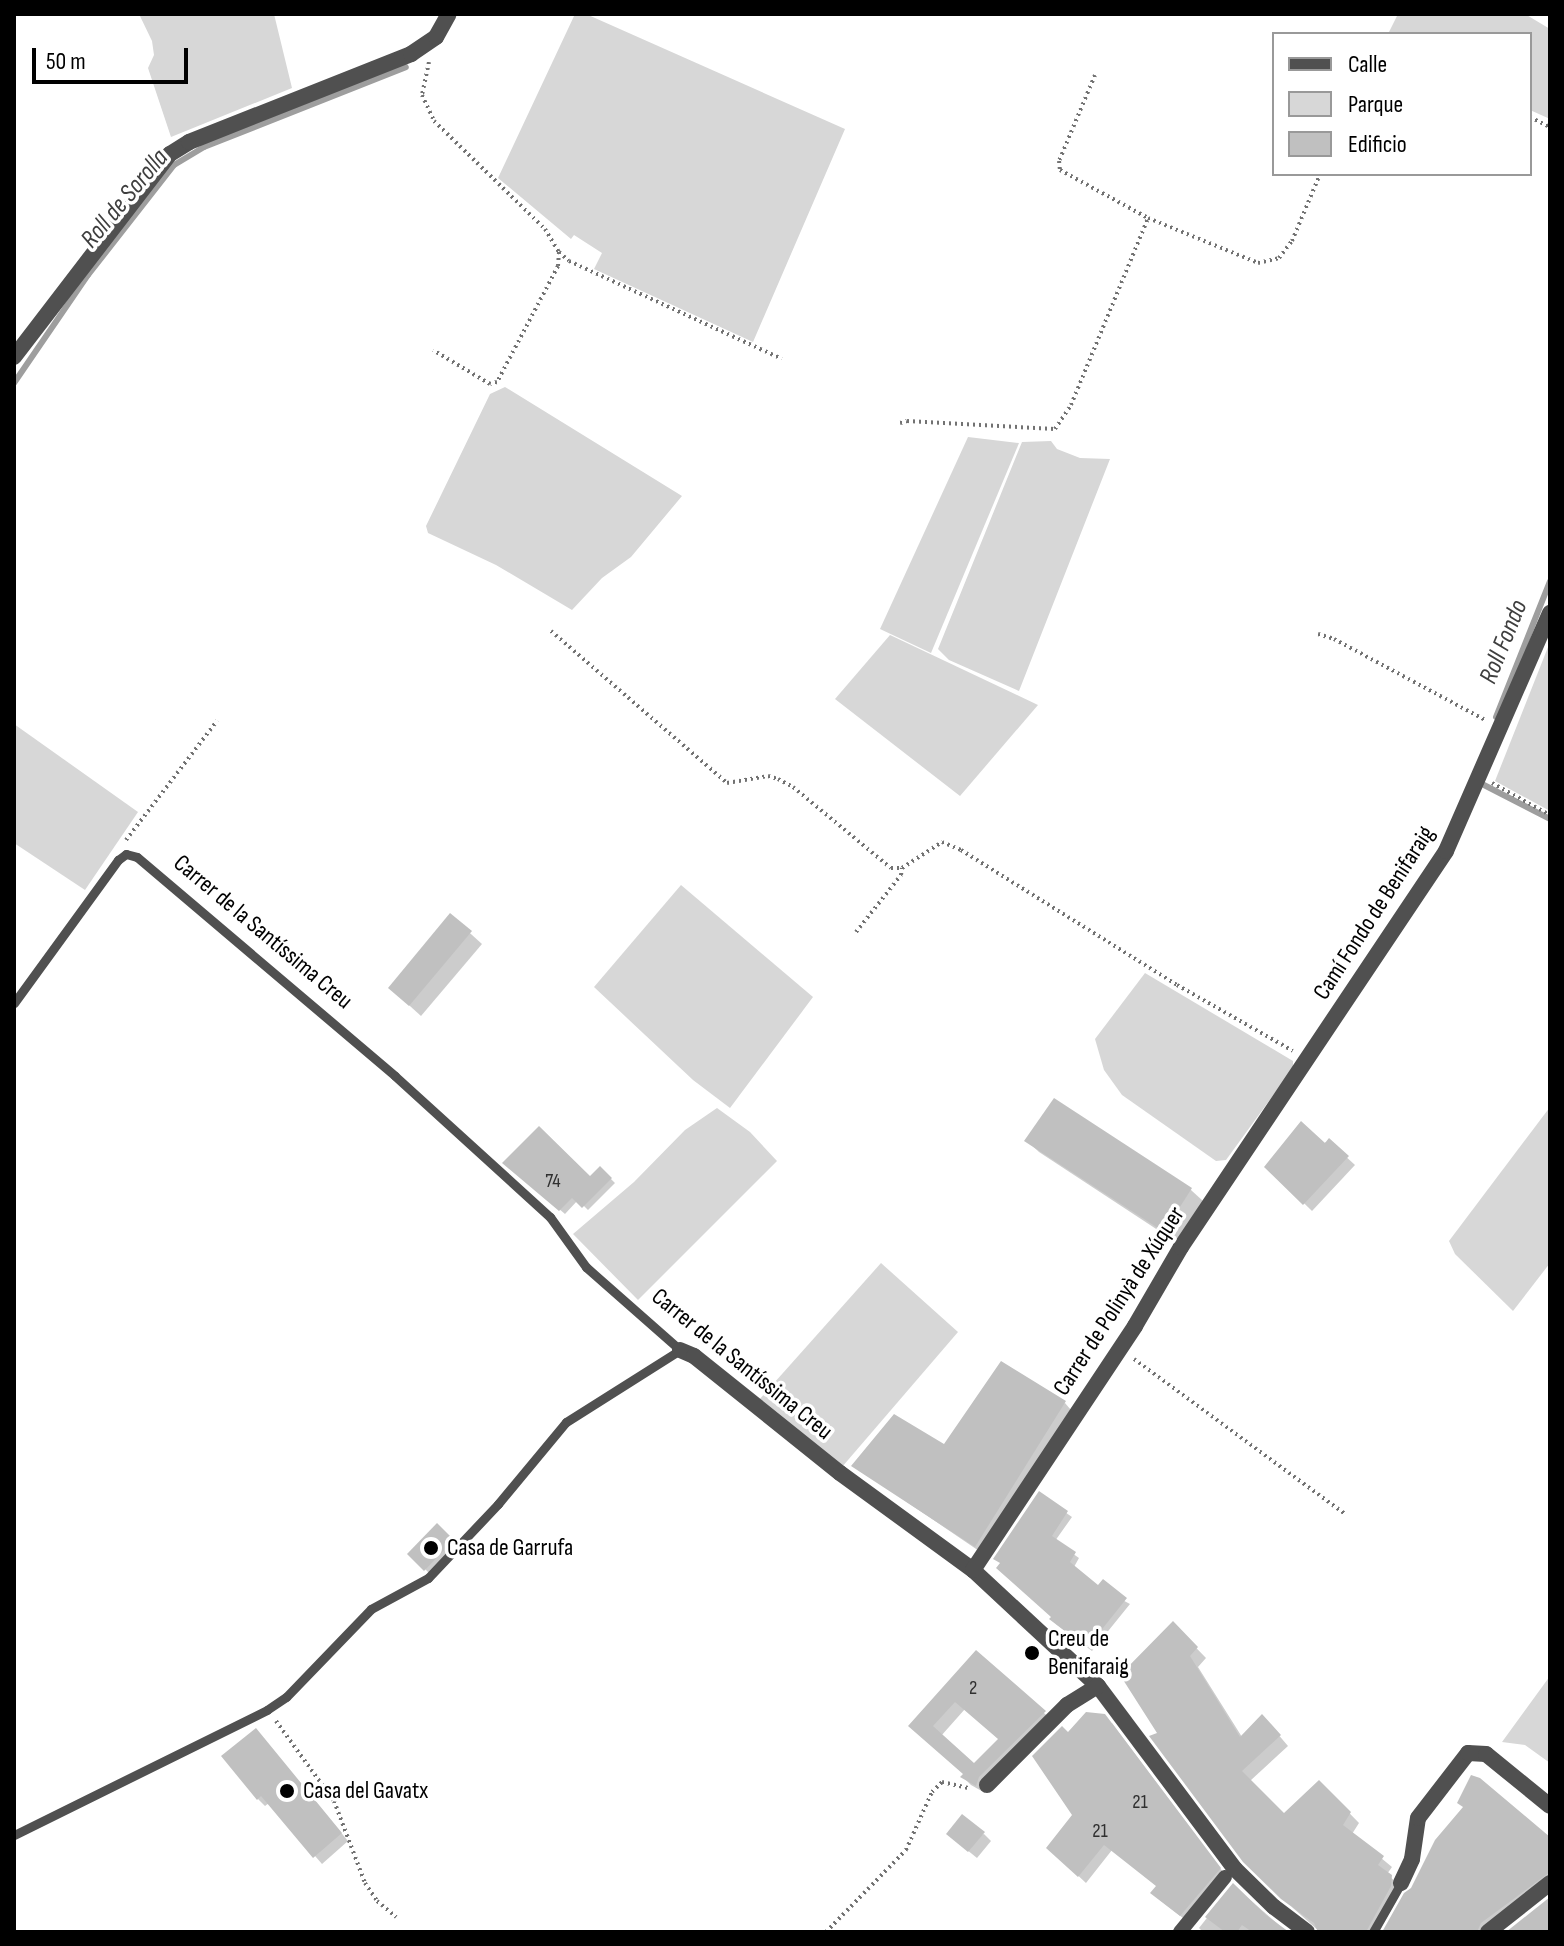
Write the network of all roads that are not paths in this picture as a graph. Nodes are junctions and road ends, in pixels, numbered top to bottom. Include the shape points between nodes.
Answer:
1 (449, 14) edge
2 (14, 357) edge
3 (1550, 613) edge
4 (14, 1003) edge
5 (1307, 1059) joint
6 (680, 1350) junction
7 (973, 1570) junction
8 (1098, 1686) junction
9 (987, 1785) road end
10 (1550, 1806) edge
11 (14, 1835) edge
12 (1225, 1877) dead end
13 (1401, 1883) joint
14 (1550, 1883) edge
15 (1180, 1932) edge
16 (1307, 1932) edge
17 (1373, 1932) edge
18 (1488, 1932) edge

1 - 2 street via 436,37 411,54 170,154
3 - 5 street, Camí Fondo de Benifaraig via 1446,851
4 - 6 lane, Carrer de la Santíssima Creu via 118,860 126,854 137,857 395,1076 550,1217 586,1267
5 - 7 street, Carrer de Polinyà de Xúquer
6 - 7 street, Carrer de la Santíssima Creu
6 - 11 lane via 566,1422 428,1578 371,1609 267,1710
7 - 8 street, Carrer de la Santíssima Creu
8 - 9 street via 1067,1705
8 - 16 street, Carrer de la Santíssima Creu via 1231,1865
10 - 13 street via 1486,1754 1472,1751 1461,1757 1418,1818 1412,1859
12 - 15 street
13 - 17 lane
14 - 18 street

